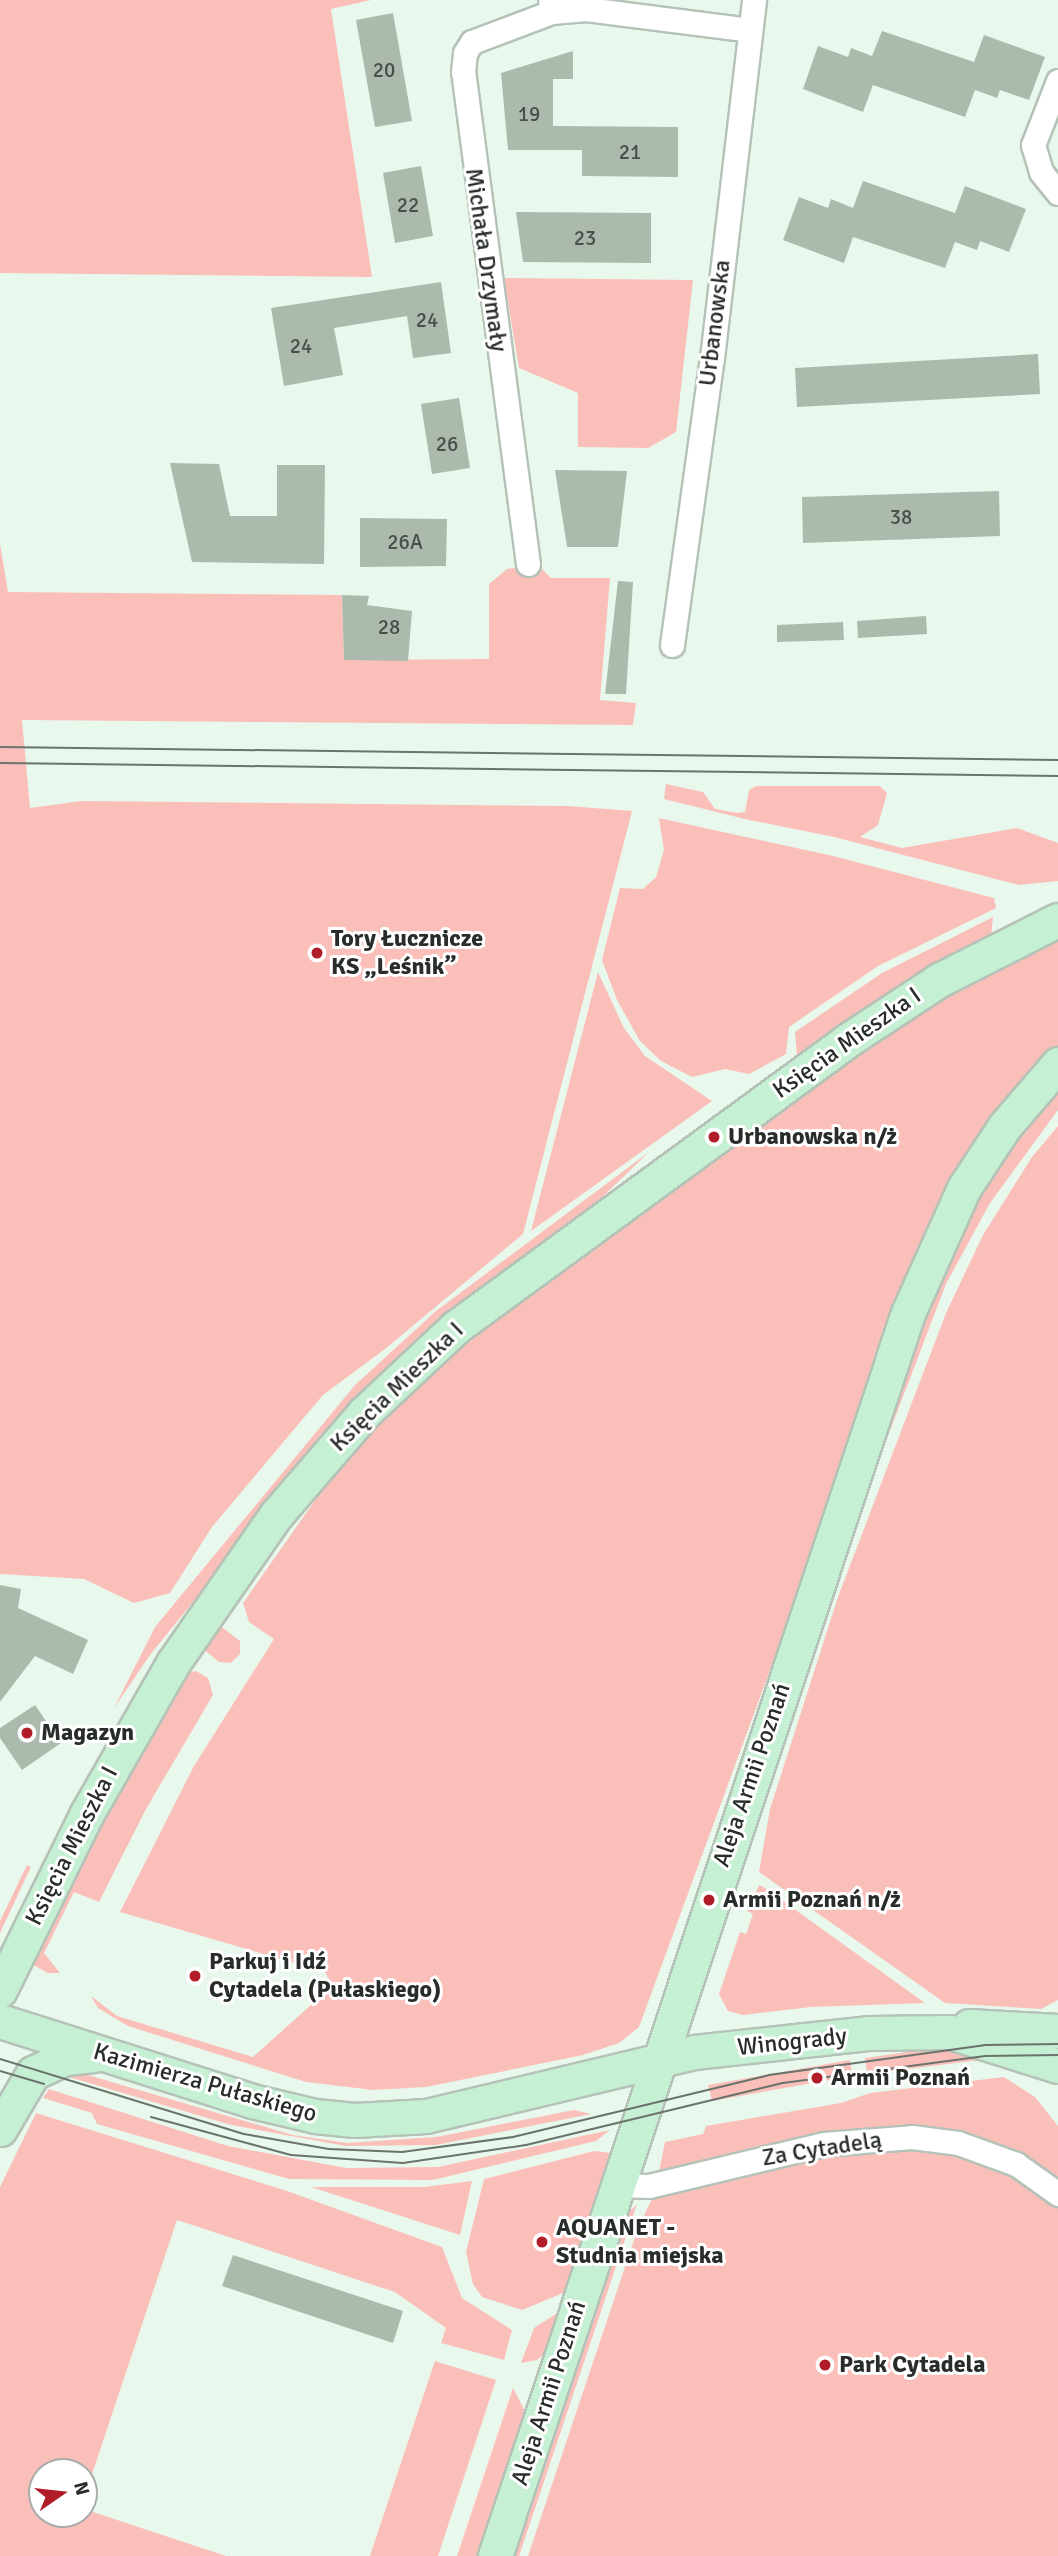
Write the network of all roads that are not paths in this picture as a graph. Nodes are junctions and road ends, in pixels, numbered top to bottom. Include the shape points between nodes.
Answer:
1 (754, 0) edge
2 (551, 6) edge
3 (750, 30) junction
4 (1058, 81) edge
5 (1058, 193) edge
6 (528, 564) dead end
7 (672, 645) dead end
8 (1058, 920) edge
9 (1058, 1064) edge
10 (0, 1990) edge
11 (0, 2021) edge
12 (925, 2030) junction
13 (1058, 2031) edge
14 (47, 2037) junction
15 (0, 2046) edge
16 (107, 2056) junction
17 (659, 2062) junction
18 (1058, 2066) edge
19 (0, 2129) edge
20 (619, 2185) junction
21 (1058, 2194) edge
22 (495, 2556) edge

1 - 3 street, Urbanowska
2 - 3 street, Michała Drzymały
2 - 6 street, Michała Drzymały via 472,42 464,53 463,72
3 - 7 street, Urbanowska via 712,358
4 - 5 street via 1033,145 1041,172
8 - 10 street, Księcia Mieszka I via 939,980 848,1040 456,1327 364,1413 276,1516 173,1663 86,1815
9 - 17 street, Aleja Armii Poznań via 981,1160 928,1260 709,1900
11 - 14 street, Kazimierza Pułaskiego
12 - 13 street, Winogrady via 956,2025
12 - 17 street, Winogrady via 694,2052
12 - 18 street, Winogrady via 956,2033
14 - 15 street
14 - 16 street, Kazimierza Pułaskiego
16 - 17 street, Kazimierza Pułaskiego via 276,2107 368,2120 426,2116
16 - 19 street via 74,2056 36,2071 23,2084
17 - 20 street, Aleja Armii Poznań
20 - 21 street, Za Cytadelą via 649,2186 838,2142 912,2137 958,2143 1016,2164
20 - 22 street, Aleja Armii Poznań

